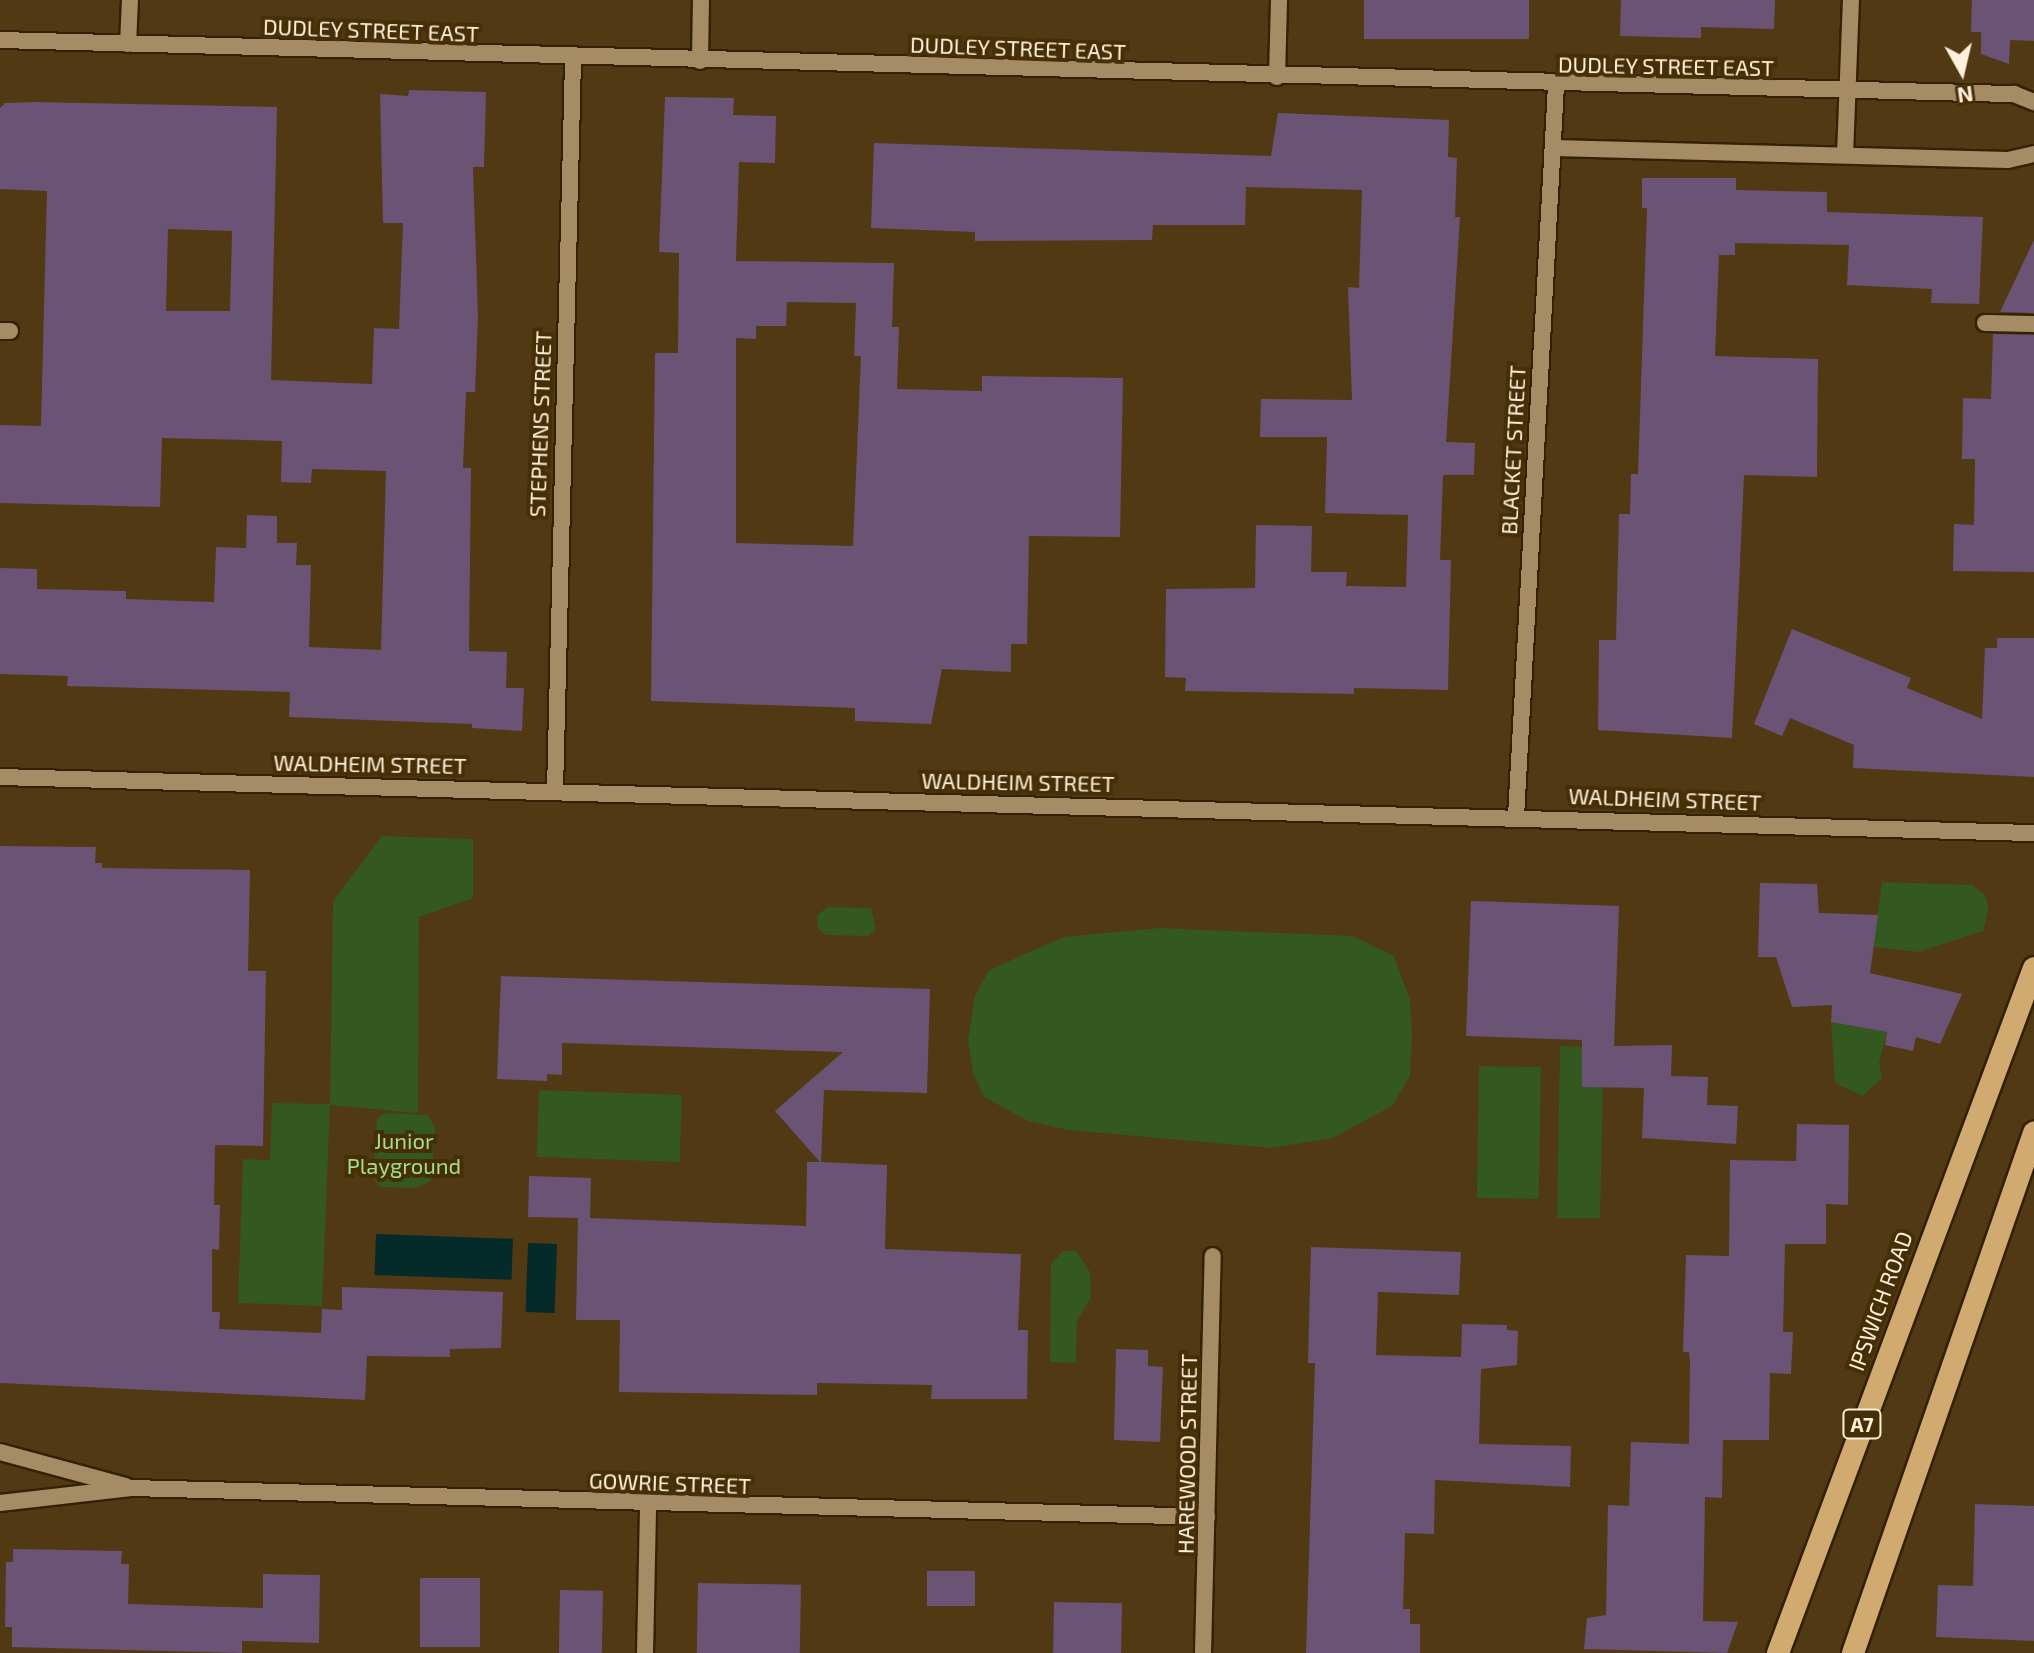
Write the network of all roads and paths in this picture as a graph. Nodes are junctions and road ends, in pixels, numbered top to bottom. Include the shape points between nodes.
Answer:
1 (130, 0) edge
2 (701, 0) edge
3 (1279, 0) edge
4 (1851, 0) edge
5 (0, 40) edge
6 (128, 44) junction
7 (573, 58) junction
8 (700, 61) junction
9 (1277, 77) junction
10 (1556, 85) junction
11 (1847, 92) junction
12 (2034, 102) edge
13 (1554, 148) junction
14 (2034, 154) edge
15 (1845, 155) junction
16 (1985, 323) dead end
17 (2034, 324) edge
18 (0, 777) edge
19 (555, 791) junction
20 (1516, 817) junction
21 (2034, 833) edge
22 (2034, 968) edge
23 (2034, 1133) edge
24 (1213, 1256) dead end
25 (0, 1452) edge
26 (131, 1488) junction
27 (0, 1503) edge
28 (648, 1505) junction
29 (1207, 1517) junction
30 (645, 1653) edge
31 (1203, 1653) edge
32 (1778, 1653) edge
33 (1853, 1653) edge

1 - 6 street
2 - 8 street
3 - 9 street
4 - 11 street
5 - 6 street, DUDLEY STREET EAST
6 - 7 street, DUDLEY STREET EAST
7 - 8 street, DUDLEY STREET EAST
7 - 19 street, STEPHENS STREET
8 - 9 street, DUDLEY STREET EAST
9 - 10 street, DUDLEY STREET EAST
10 - 11 street, DUDLEY STREET EAST
10 - 13 street, BLACKET STREET
11 - 12 street, DUDLEY STREET EAST via 2014,94
11 - 15 street
13 - 15 street
13 - 20 street, BLACKET STREET
14 - 15 street via 2008,160
16 - 17 street
18 - 19 street, WALDHEIM STREET
19 - 20 street, WALDHEIM STREET
20 - 21 street, WALDHEIM STREET
22 - 32 highway, IPSWICH ROAD / A7
23 - 33 highway
24 - 29 street, HAREWOOD STREET
25 - 26 street, GOWRIE STREET
26 - 27 street, GOWRIE STREET
26 - 28 street, GOWRIE STREET
28 - 29 street, GOWRIE STREET
28 - 30 street
29 - 31 street, HAREWOOD STREET

